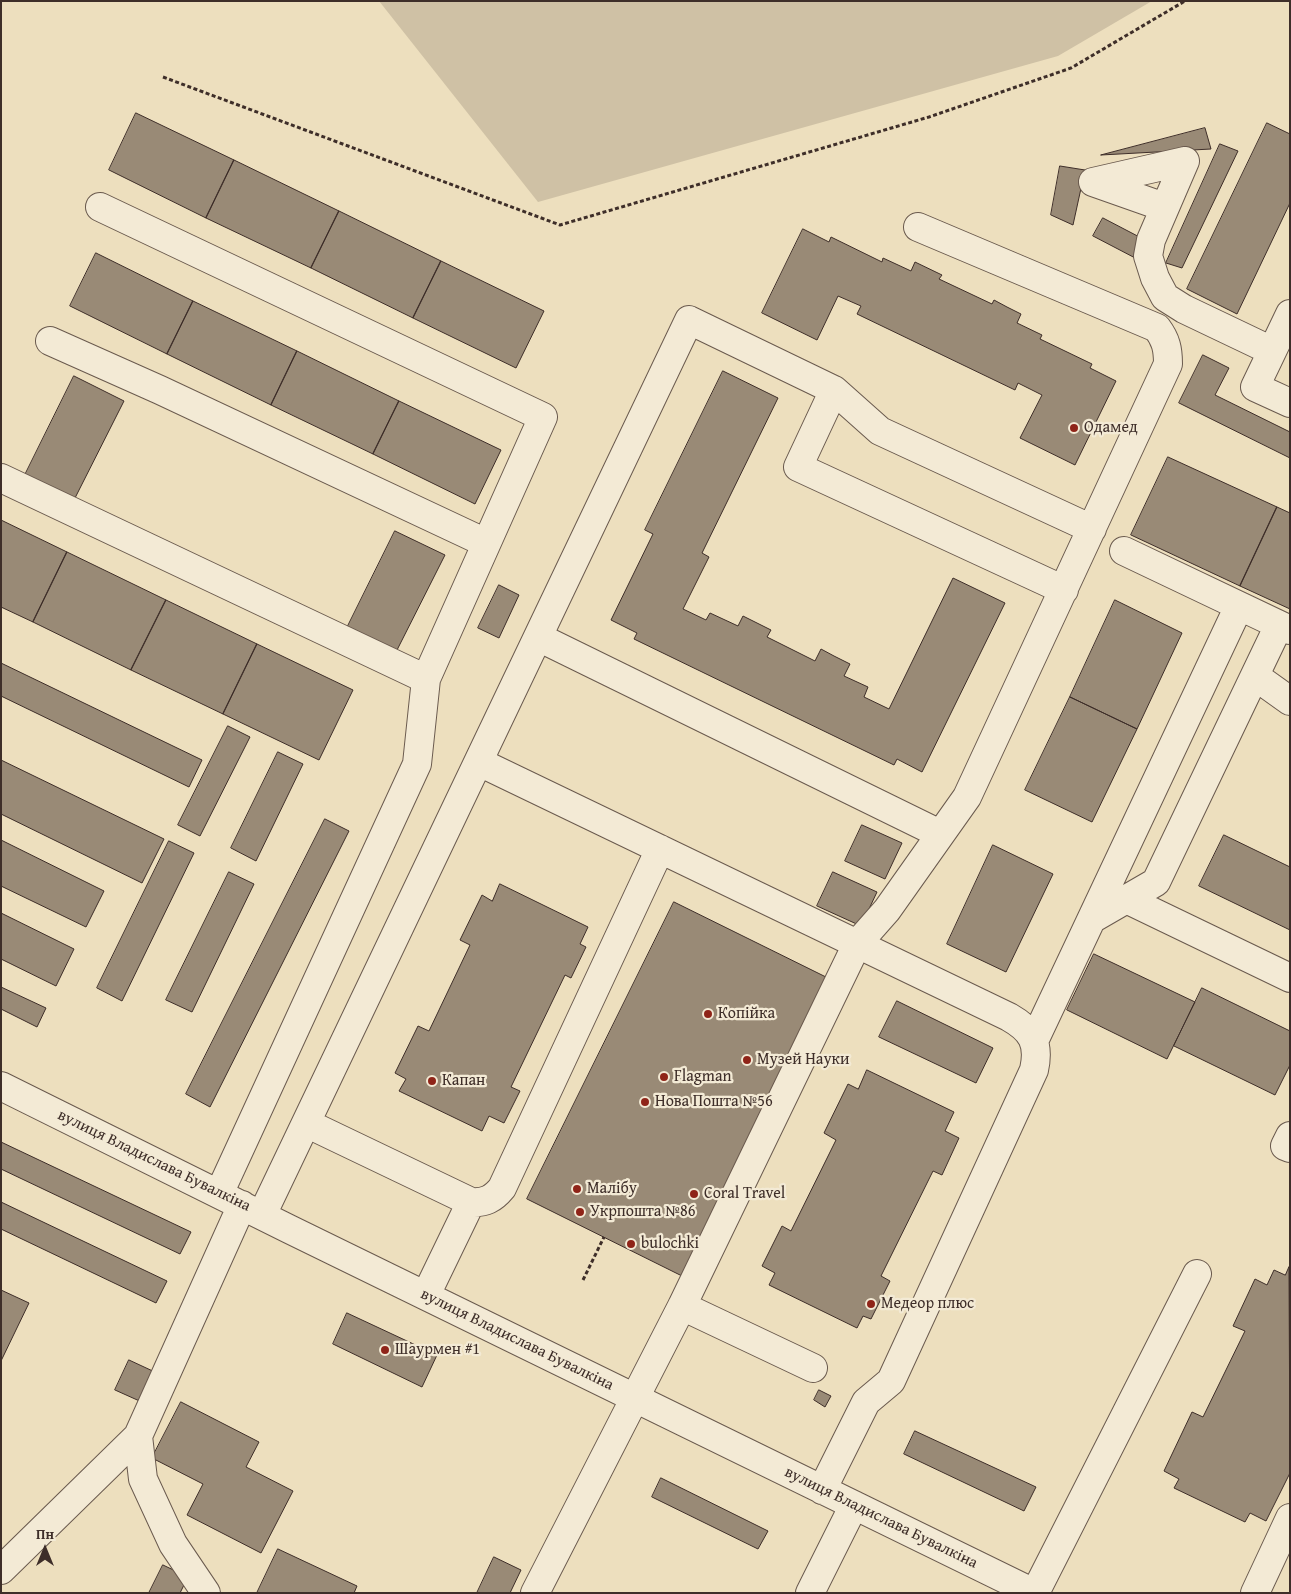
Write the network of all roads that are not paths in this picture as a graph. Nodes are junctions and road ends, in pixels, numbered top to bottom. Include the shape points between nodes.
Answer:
1 (100, 207) dead end
2 (1164, 207) dead end
3 (918, 227) dead end
4 (1290, 314) edge
5 (50, 341) dead end
6 (1272, 351) junction
7 (834, 390) junction
8 (1290, 403) edge
9 (1, 478) edge
10 (1092, 529) junction
11 (486, 543) junction
12 (1124, 551) dead end
13 (1064, 590) junction
14 (1239, 606) junction
15 (1284, 628) edge
16 (538, 637) junction
17 (1255, 676) junction
18 (426, 679) junction
19 (1290, 701) edge
20 (479, 762) junction
21 (940, 834) junction
22 (660, 849) junction
23 (1126, 899) junction
24 (1092, 919) junction
25 (857, 944) junction
26 (1290, 978) edge
27 (1034, 1041) junction
28 (1, 1086) edge
29 (306, 1123) junction
30 (1290, 1136) edge
31 (1290, 1148) edge
32 (471, 1202) junction
33 (241, 1205) junction
34 (1197, 1274) dead end
35 (426, 1296) junction
36 (682, 1306) junction
37 (813, 1368) dead end
38 (635, 1398) junction
39 (138, 1436) junction
40 (822, 1490) junction
41 (854, 1505) junction
42 (1290, 1518) edge
43 (1, 1570) edge
44 (206, 1593) edge
45 (535, 1593) edge
46 (810, 1593) edge
47 (1034, 1593) edge
48 (1255, 1593) edge

1 - 11 street via 543,416
2 - 6 street via 1148,256 1166,297 1184,309
3 - 10 street via 1157,328 1165,339 1168,364 1164,376
4 - 6 street
5 - 11 street
6 - 8 street via 1255,386
7 - 10 street via 880,431
7 - 13 street via 798,467
7 - 16 street via 689,320
9 - 18 street
10 - 13 street
11 - 18 street
12 - 14 street
13 - 21 street via 967,797
14 - 15 street
14 - 24 street
15 - 17 street
16 - 20 street
16 - 21 street
17 - 19 street
17 - 23 street via 1156,882
18 - 33 street via 417,764
20 - 22 street
20 - 29 street
21 - 25 street via 887,910
22 - 25 street
22 - 32 street via 502,1188 495,1197
23 - 24 street
23 - 26 street
24 - 27 street
25 - 27 street via 1009,1017 1022,1025
25 - 36 street
27 - 40 street via 1037,1059 1034,1070 891,1381 866,1402
28 - 33 street, вулиця Владислава Бувалкіна
29 - 32 street
29 - 33 street
30 - 31 street via 1285,1146
32 - 35 street
33 - 35 street, вулиця Владислава Бувалкіна
33 - 39 street
34 - 47 street
35 - 38 street, вулиця Владислава Бувалкіна
36 - 37 street
36 - 38 street
38 - 40 street, вулиця Владислава Бувалкіна
38 - 45 street
39 - 43 street
39 - 44 street via 143,1479 173,1544
40 - 41 street, вулиця Владислава Бувалкіна
41 - 46 street
41 - 47 street, вулиця Владислава Бувалкіна
42 - 48 street

